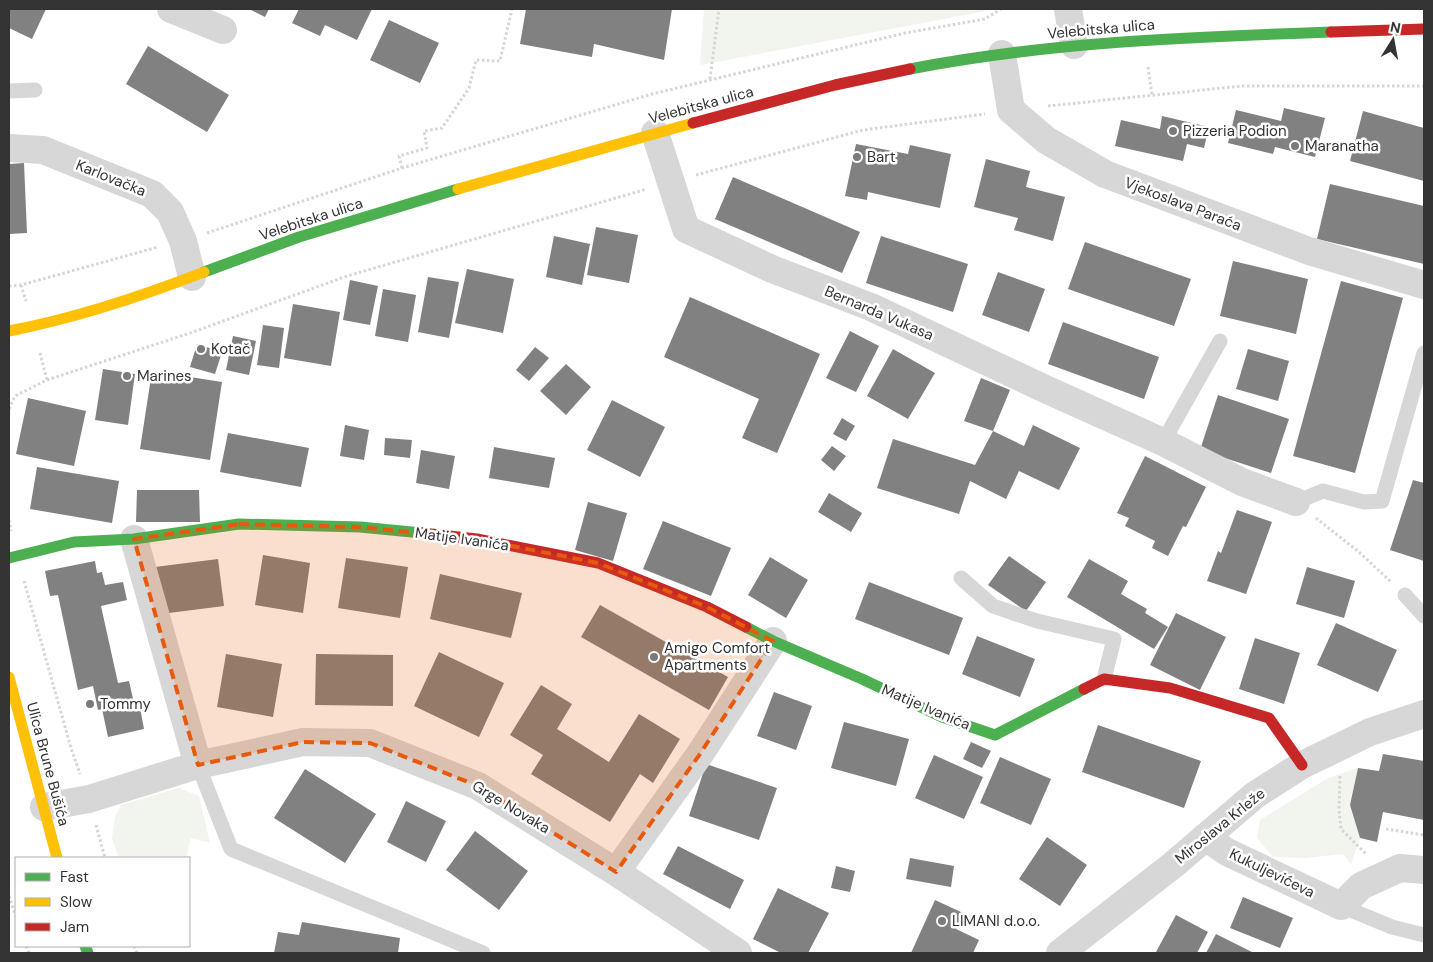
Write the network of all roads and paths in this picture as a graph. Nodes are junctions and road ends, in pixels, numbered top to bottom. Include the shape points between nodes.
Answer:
1 (170, 9) edge
2 (512, 9) edge
3 (719, 9) edge
4 (1001, 9) edge
5 (1068, 9) edge
6 (223, 30) dead end
7 (1424, 30) edge
8 (1074, 45) junction
9 (1002, 54) junction
10 (710, 79) junction
11 (1424, 86) edge
12 (35, 90) dead end
13 (9, 91) edge
14 (1011, 110) junction
15 (655, 132) junction
16 (9, 148) edge
17 (402, 168) junction
18 (670, 182) junction
19 (183, 241) junction
20 (192, 277) junction
21 (1424, 285) edge
22 (9, 286) edge
23 (9, 331) edge
24 (1220, 341) dead end
25 (1424, 353) edge
26 (9, 409) edge
27 (1163, 442) junction
28 (1296, 502) junction
29 (9, 520) edge
30 (134, 539) junction
31 (13, 556) edge
32 (961, 578) dead end
33 (1405, 595) joint
34 (1424, 616) edge
35 (773, 641) junction
36 (9, 677) edge
37 (1104, 678) junction
38 (1424, 714) edge
39 (1341, 746) junction
40 (198, 765) junction
41 (1302, 765) junction
42 (89, 799) junction
43 (44, 807) junction
44 (1386, 829) dead end
45 (1424, 835) edge
46 (1205, 837) junction
47 (57, 857) edge
48 (105, 857) edge
49 (1424, 870) edge
50 (616, 872) junction
51 (1385, 875) junction
52 (9, 896) edge
53 (1341, 906) junction
54 (15, 914) edge
55 (1424, 935) edge
56 (483, 953) edge
57 (738, 953) edge
58 (1060, 953) edge

1 - 6 street
2 - 17 path via 500,61 476,60 469,88 442,128 424,131 427,148 399,156
3 - 10 path
4 - 10 path via 985,19 905,33
5 - 8 street
7 - 8 street, Velebitska ulica via 1249,34
8 - 9 street, Velebitska ulica
9 - 14 street
9 - 15 street, Velebitska ulica via 902,70 830,86
10 - 17 path
11 - 14 path via 1242,86
12 - 13 lane
14 - 18 path via 863,130
14 - 21 street, Vjekoslava Paraća via 1046,140 1105,174 1308,251
15 - 18 street, Bernarda Vukasa
15 - 20 street, Velebitska ulica via 373,214
16 - 19 street, Karlovačka via 42,150 152,194 170,212
17 - 19 path
18 - 26 path via 347,276 47,380 15,396
18 - 27 street, Bernarda Vukasa via 686,229 772,269 871,307
19 - 20 street, Karlovačka
19 - 22 path
20 - 23 street, Velebitska ulica via 52,323
24 - 27 lane
25 - 28 lane via 1382,501 1364,502 1323,491
27 - 28 street, Bernarda Vukasa via 1242,482
28 - 33 path via 1359,552
29 - 31 path
30 - 31 street, Matije Ivanića via 74,542
30 - 35 street, Matije Ivanića via 239,524 360,527 477,539 598,563 707,607
30 - 40 street
31 - 42 path via 70,748
32 - 37 lane via 993,606 1114,639
33 - 34 lane
35 - 37 street, Matije Ivanića via 942,718 995,735
35 - 50 street via 700,754
36 - 43 street, Ulica Brune Bušića
37 - 41 street via 1170,688 1268,718
38 - 39 street, Miroslava Krleže via 1370,732
39 - 41 street, Miroslava Krleže
39 - 51 path via 1341,829
40 - 42 street, Grge Novaka
40 - 50 street, Grge Novaka via 303,742 370,743 478,786
40 - 56 lane via 231,849
41 - 46 street, Miroslava Krleže via 1254,795
42 - 43 street, Grge Novaka
42 - 48 path
43 - 47 street, Ulica Brune Bušića
44 - 45 path
46 - 53 street, Kukuljevićeva via 1227,852
46 - 58 street, Miroslava Krleže
49 - 51 street via 1400,868
50 - 57 street, Grge Novaka
51 - 53 street via 1361,886
52 - 54 path
53 - 55 lane, Kukuljevićeva via 1392,927

